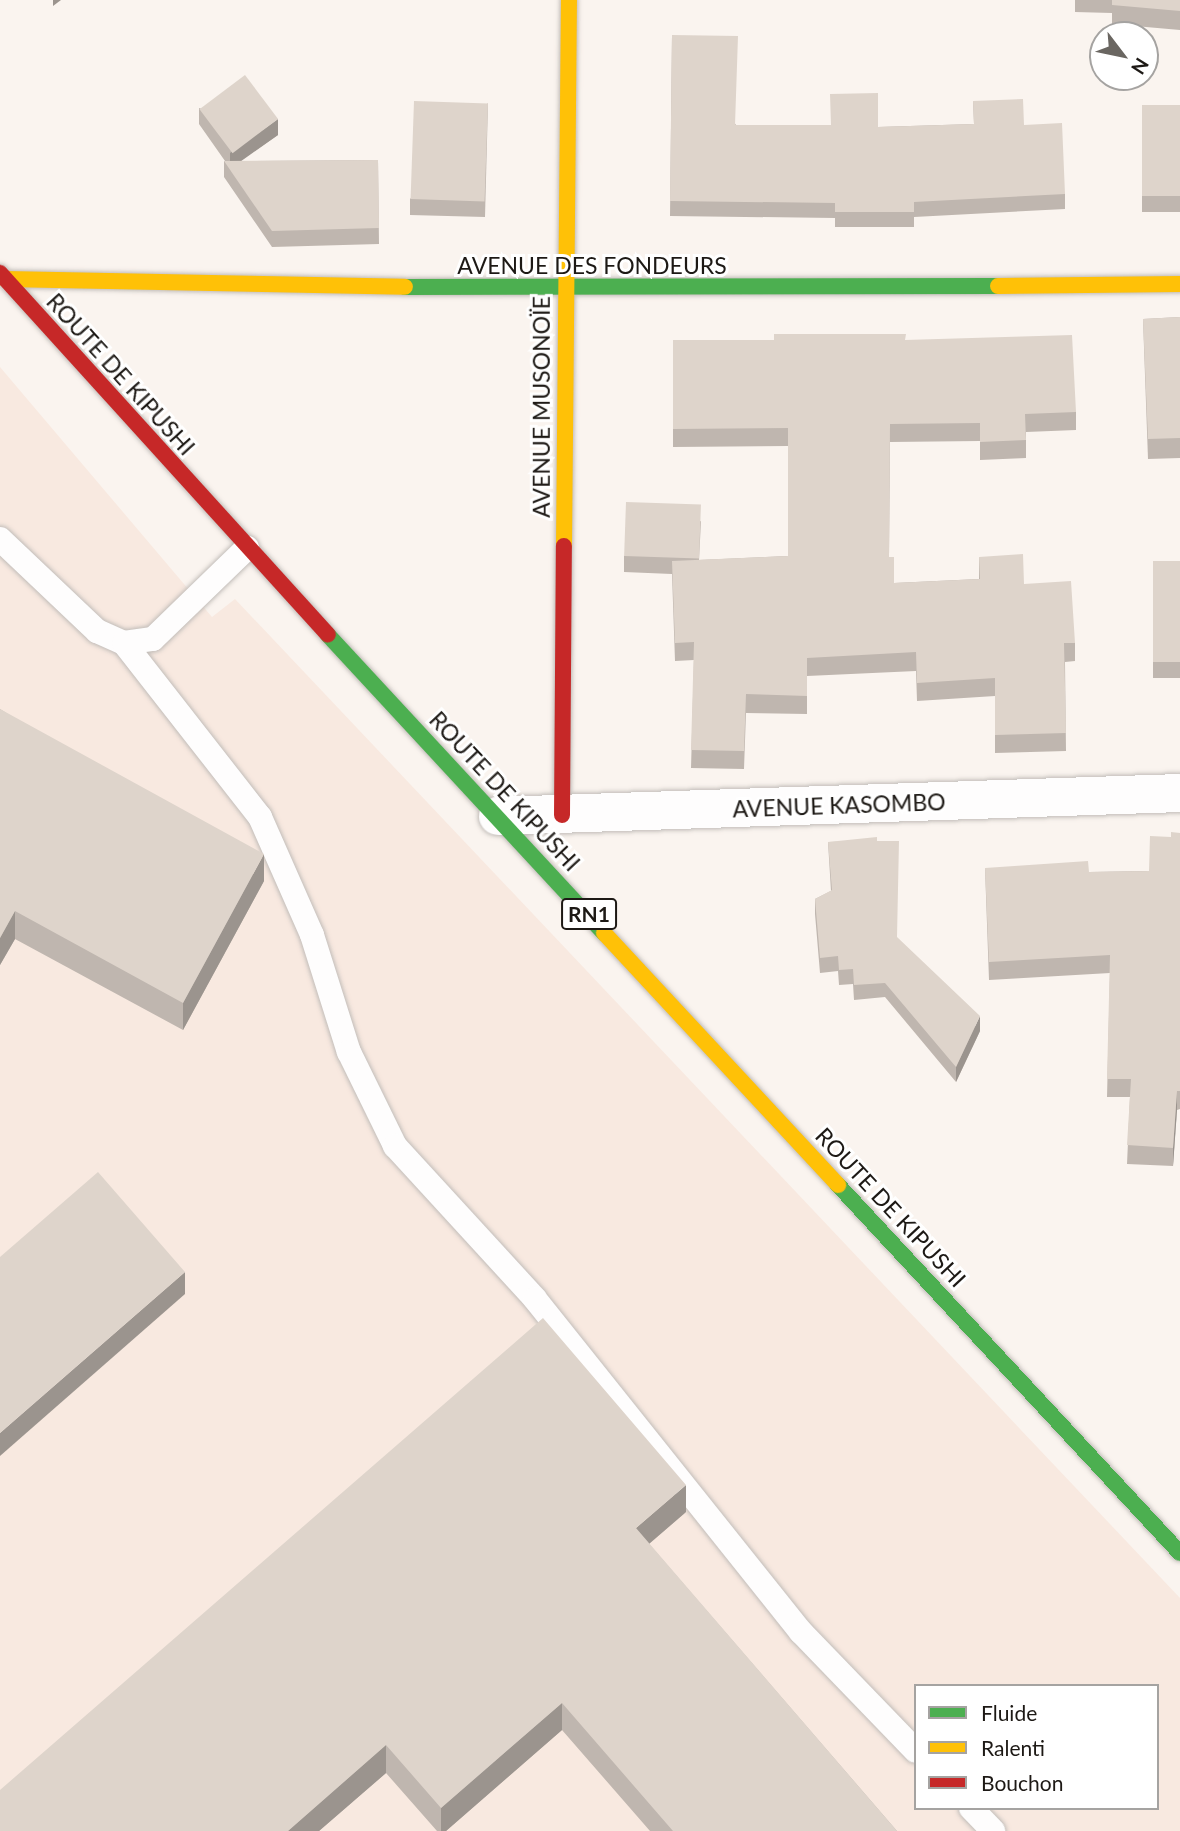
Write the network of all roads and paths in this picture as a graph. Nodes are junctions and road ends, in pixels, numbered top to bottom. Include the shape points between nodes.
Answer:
1 (569, 0) edge
2 (2, 276) edge
3 (1180, 284) edge
4 (564, 290) junction
5 (0, 539) edge
6 (247, 548) junction
7 (124, 643) junction
8 (1180, 793) edge
9 (562, 815) junction
10 (498, 816) junction
11 (1180, 1553) edge
12 (914, 1749) edge
13 (973, 1810) edge
14 (993, 1831) edge

1 - 4 main road, AVENUE MUSONOÏE
2 - 4 main road, AVENUE DES FONDEURS
2 - 6 main road, ROUTE DE KIPUSHI / RN1
3 - 4 main road, AVENUE DES FONDEURS
4 - 9 main road, AVENUE MUSONOÏE
5 - 7 lane via 97,631
6 - 7 lane via 153,639
6 - 10 main road, ROUTE DE KIPUSHI / RN1
7 - 12 lane via 260,817 312,935 349,1052 396,1146 535,1299 800,1632
8 - 9 street, AVENUE KASOMBO
9 - 10 street, AVENUE KASOMBO
10 - 11 main road, ROUTE DE KIPUSHI / RN1
13 - 14 lane

